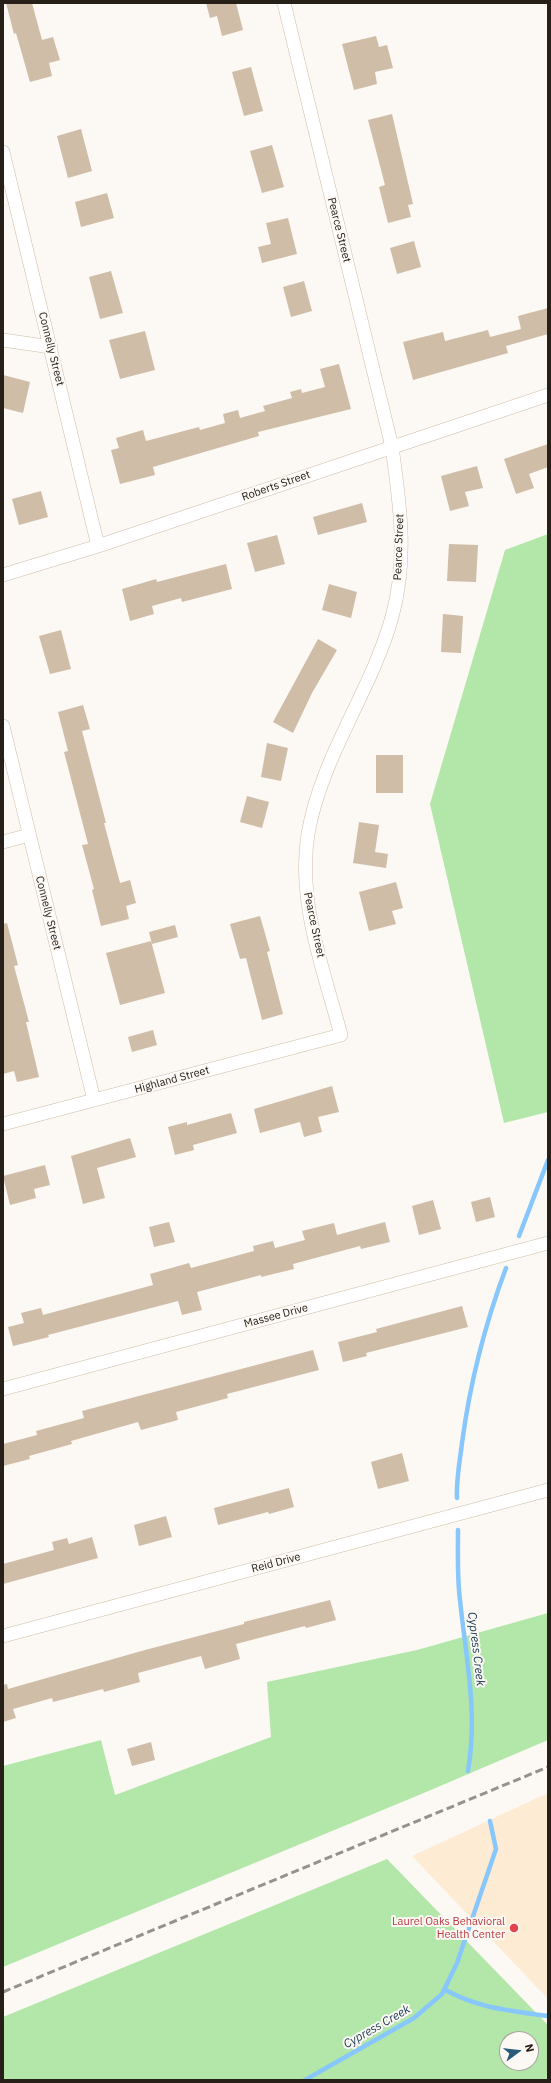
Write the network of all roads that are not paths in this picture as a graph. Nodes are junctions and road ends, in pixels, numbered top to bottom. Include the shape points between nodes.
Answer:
1 (284, 3) edge
2 (3, 152) edge
3 (3, 340) edge
4 (51, 347) junction
5 (548, 395) edge
6 (392, 447) junction
7 (98, 546) junction
8 (3, 575) edge
9 (3, 726) edge
10 (30, 835) junction
11 (3, 842) edge
12 (341, 1035) joint
13 (94, 1100) junction
14 (3, 1124) edge
15 (548, 1243) edge
16 (3, 1388) edge
17 (548, 1490) edge
18 (3, 1636) edge

1 - 6 street, Pearce Street
2 - 4 street, Connelly Street
3 - 4 street
4 - 7 street, Connelly Street
5 - 6 street, Roberts Street
6 - 7 street, Roberts Street
6 - 12 street, Pearce Street via 402,522 398,586 392,617 324,778 308,835 305,868 307,900
7 - 8 street, Roberts Street
9 - 10 street, Connelly Street
10 - 11 street
10 - 13 street, Connelly Street
12 - 13 street, Highland Street
13 - 14 street, Highland Street
15 - 16 street, Massee Drive
17 - 18 street, Reid Drive

